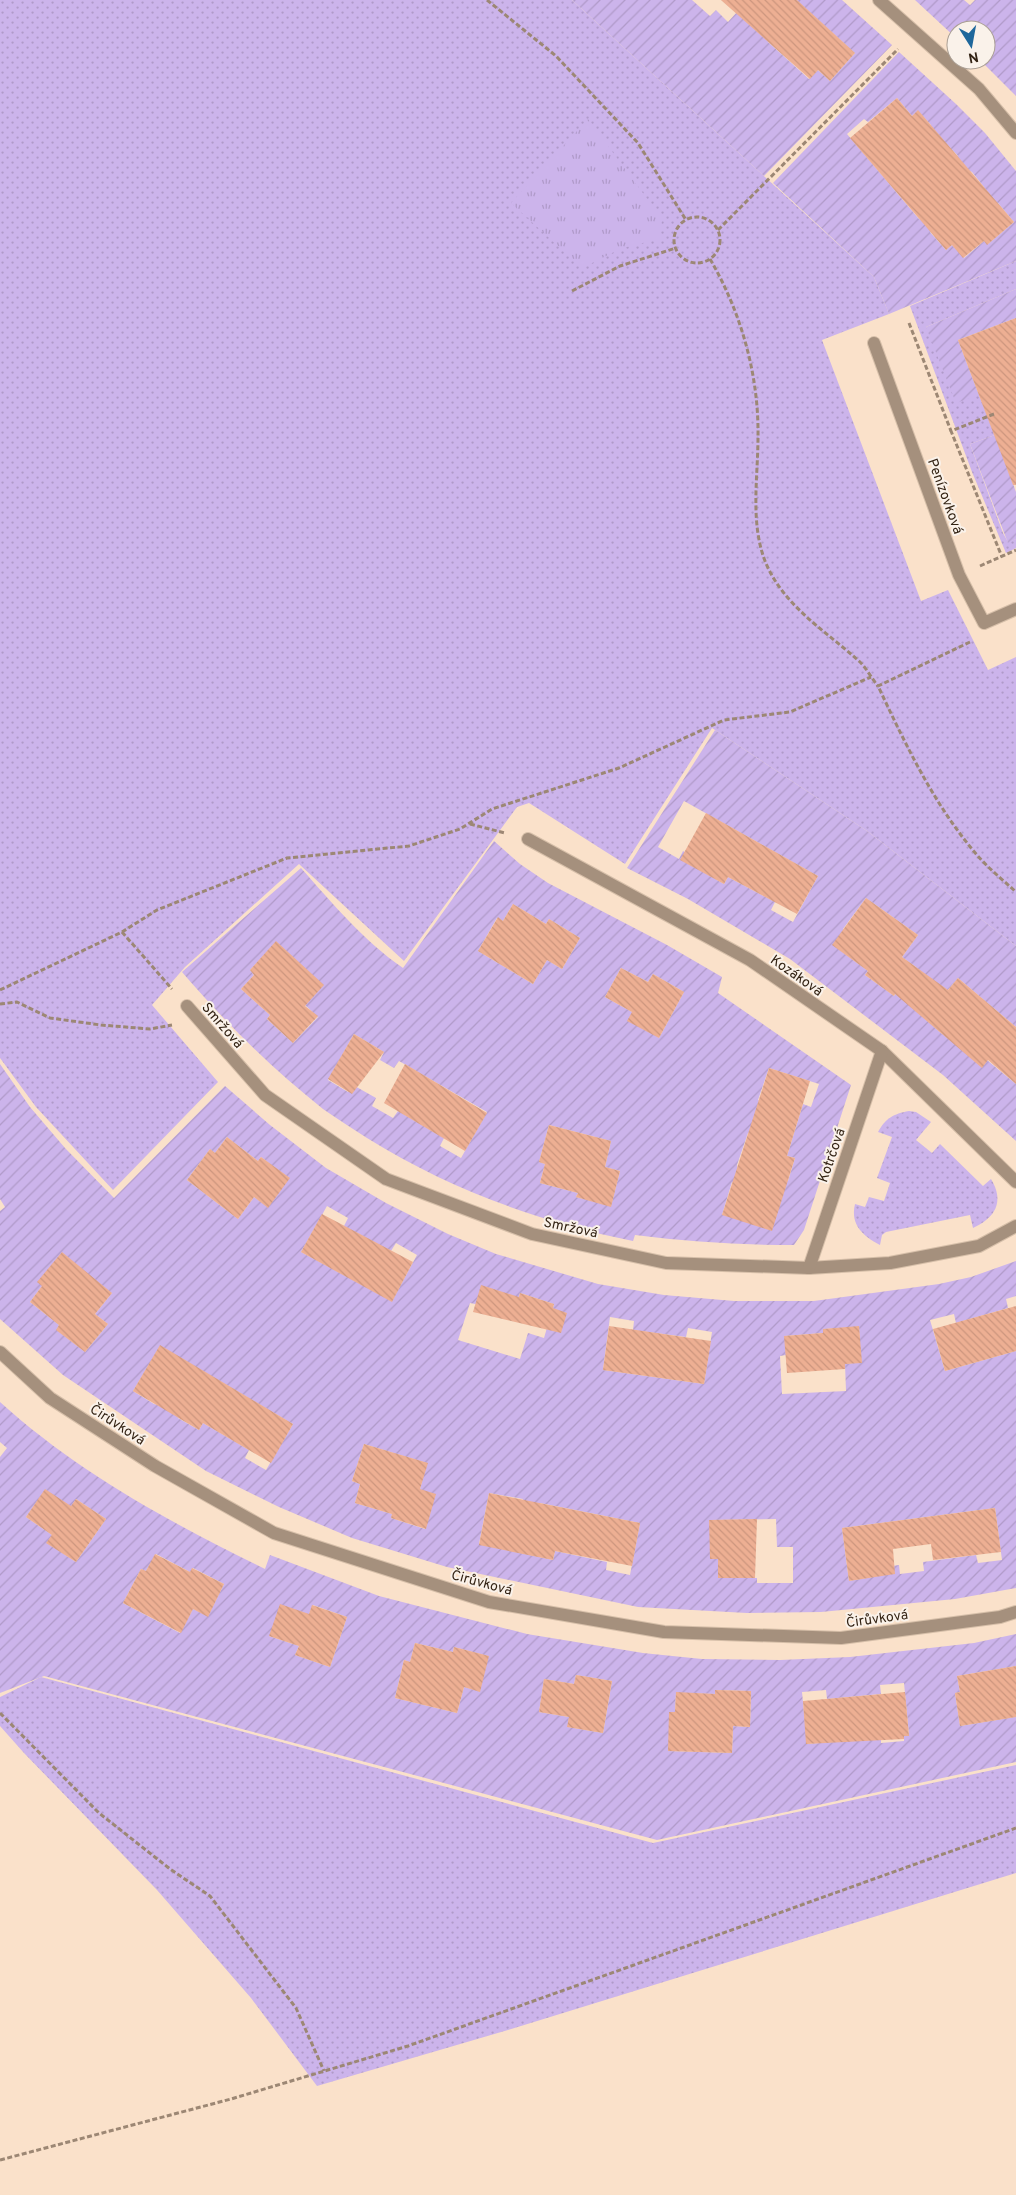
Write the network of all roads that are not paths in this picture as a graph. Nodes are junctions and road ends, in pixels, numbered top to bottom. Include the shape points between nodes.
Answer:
1 (879, 0) edge
2 (1016, 132) edge
3 (874, 343) dead end
4 (1016, 609) edge
5 (528, 839) road end
6 (187, 1006) road end
7 (882, 1052) junction
8 (1016, 1182) edge
9 (1016, 1226) edge
10 (809, 1268) junction
11 (0, 1352) edge
12 (1016, 1612) edge

1 - 2 street via 979,89
3 - 4 street, Penízovková via 959,575 984,624
5 - 7 street, Kozáková via 750,960
6 - 10 street, Smržová via 265,1095 386,1180 532,1234 666,1263
7 - 8 street, Kozáková
7 - 10 street, Kotrčová
9 - 10 street, Smržová via 979,1246 890,1263
11 - 12 street, Čirůvková via 58,1403 154,1466 274,1533 489,1602 664,1632 841,1638 1000,1617

